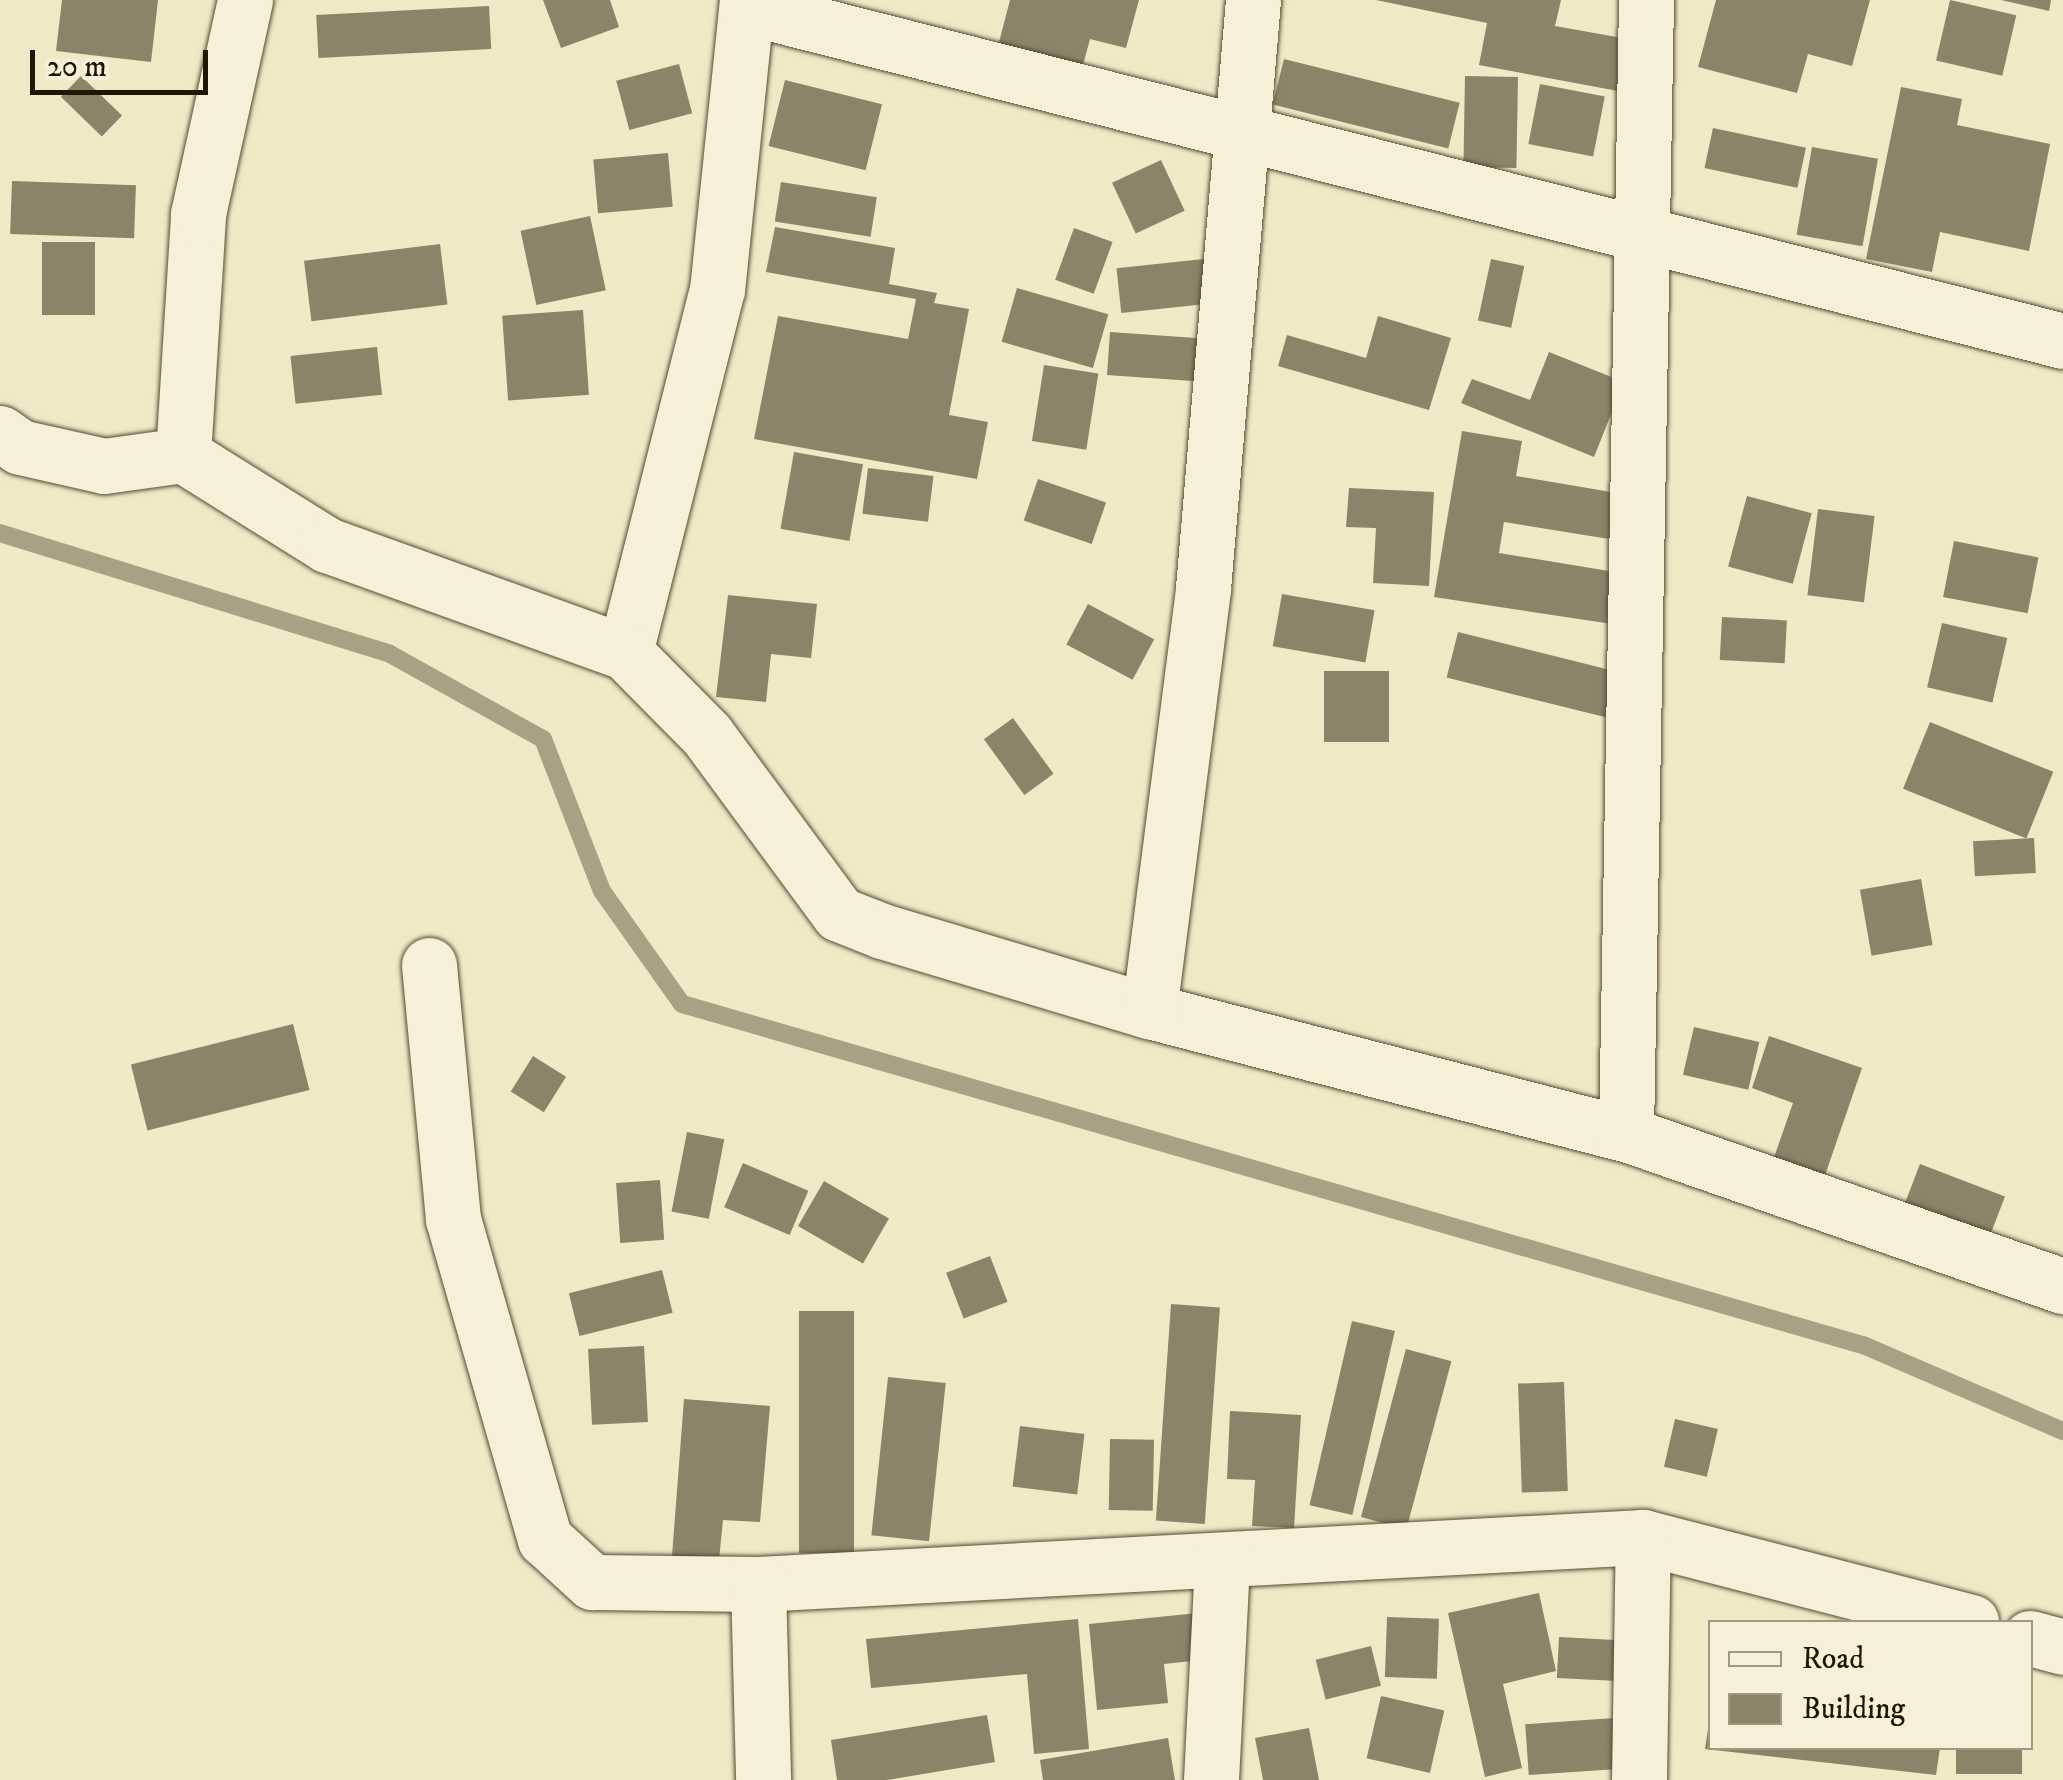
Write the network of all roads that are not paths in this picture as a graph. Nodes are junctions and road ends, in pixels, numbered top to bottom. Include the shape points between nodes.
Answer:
1 (246, 0) edge
2 (1252, 0) edge
3 (1646, 0) edge
4 (747, 4) edge
5 (1244, 132) junction
6 (1640, 231) junction
7 (2063, 341) edge
8 (0, 433) edge
9 (183, 456) junction
10 (626, 652) junction
11 (429, 965) dead end
12 (1150, 1011) junction
13 (1626, 1134) junction
14 (2063, 1286) edge
15 (1642, 1537) junction
16 (1222, 1560) junction
17 (758, 1584) junction
18 (1963, 1620) edge
19 (2033, 1639) edge
20 (2063, 1646) edge
21 (763, 1780) edge
22 (1211, 1780) edge
23 (1639, 1780) edge

1 - 9 street via 198,214
2 - 5 street
3 - 6 street
4 - 5 street
4 - 10 street via 717,290
5 - 6 street
5 - 12 street via 1203,588
6 - 7 street
6 - 13 street
8 - 9 street via 20,447 104,466
9 - 10 street via 326,545
10 - 12 street via 706,735 839,914
11 - 17 street via 454,1219 545,1539 592,1582
12 - 13 street
13 - 14 street
15 - 16 street
15 - 18 street
15 - 23 street
16 - 17 street
16 - 22 street
17 - 21 street
19 - 20 street

